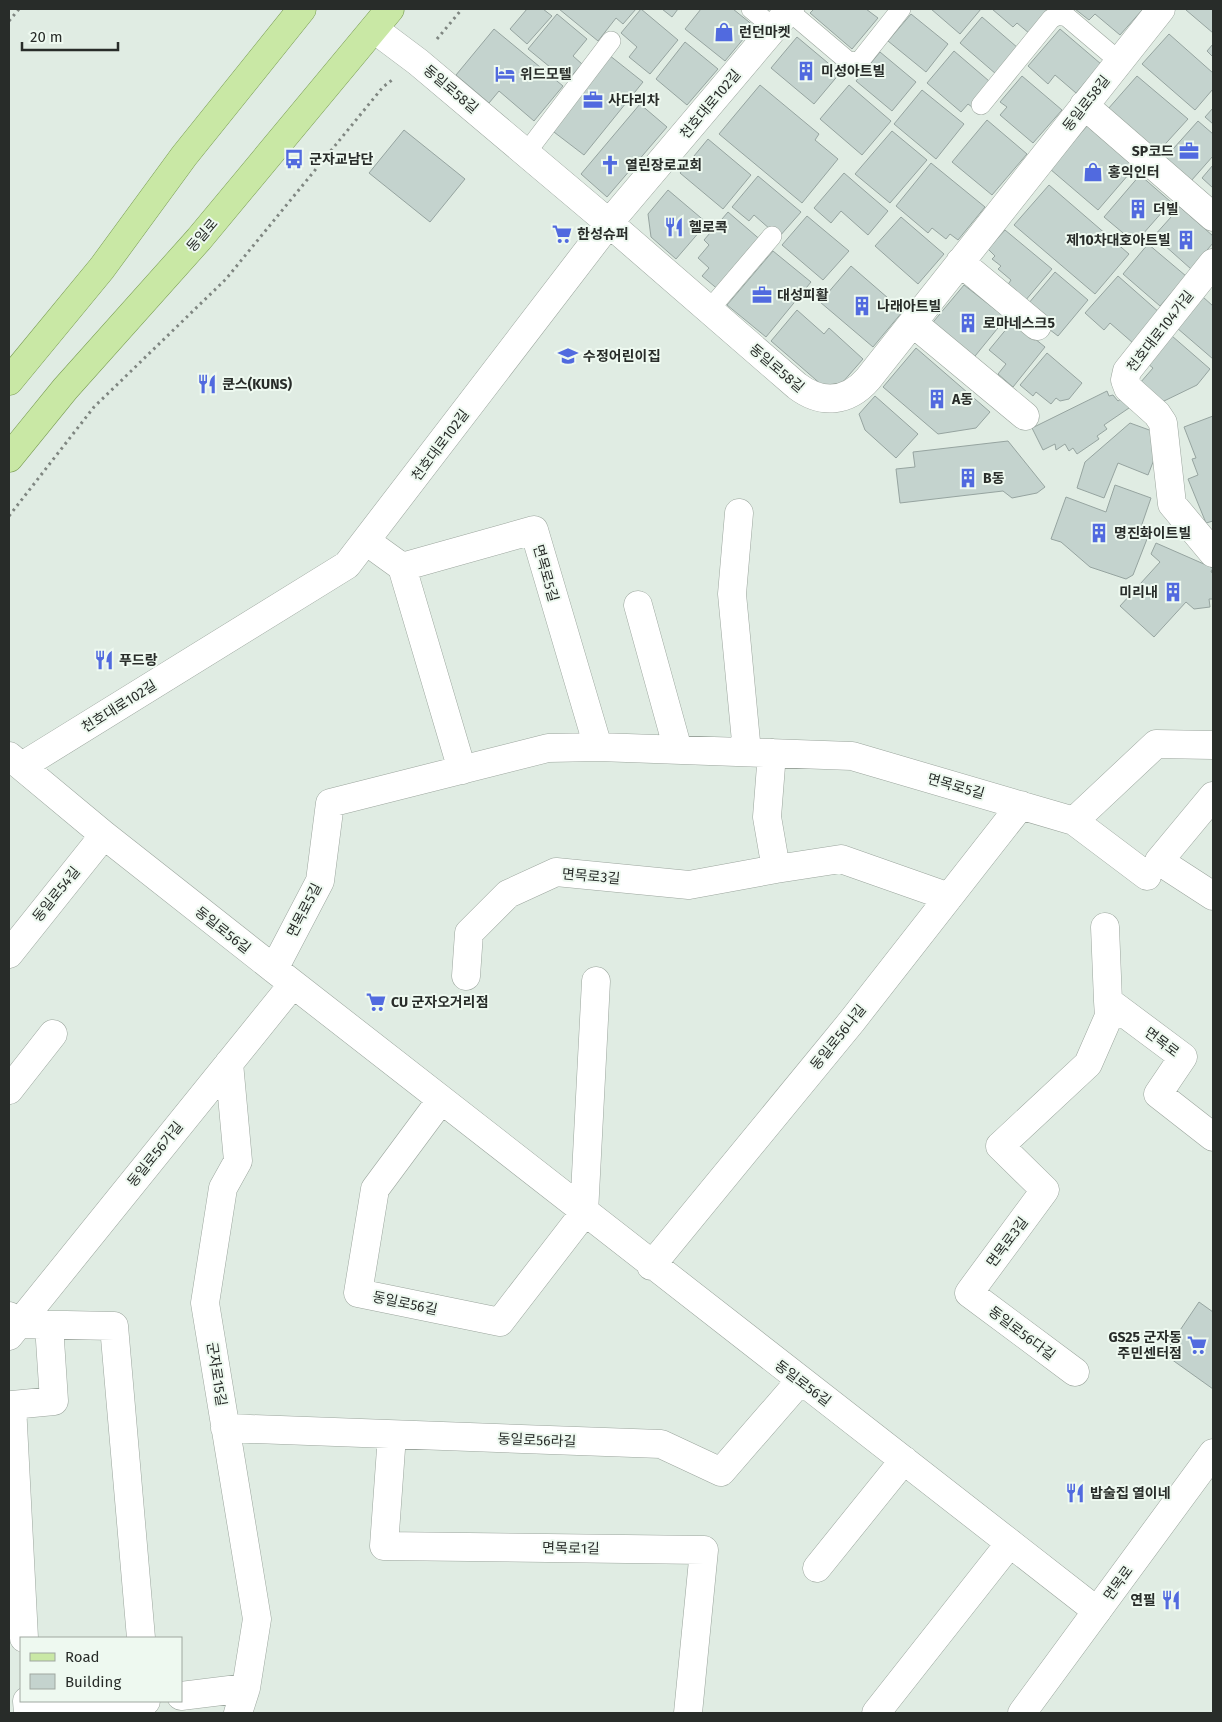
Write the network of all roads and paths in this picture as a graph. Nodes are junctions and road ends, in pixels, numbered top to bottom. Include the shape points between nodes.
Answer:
1 (20, 9) edge
2 (302, 9) edge
3 (462, 9) edge
4 (750, 9) edge
5 (901, 9) edge
6 (1161, 9) edge
7 (784, 16) edge
8 (382, 19) edge
9 (9, 21) edge
10 (611, 41) dead end
11 (1119, 61) junction
12 (418, 62) junction
13 (1084, 105) junction
14 (981, 106) dead end
15 (526, 152) junction
16 (1213, 217) edge
17 (609, 223) junction
18 (772, 236) dead end
19 (960, 262) junction
20 (1213, 263) edge
21 (709, 310) junction
22 (912, 323) junction
23 (1037, 326) dead end
24 (13, 367) edge
25 (1025, 416) dead end
26 (9, 458) edge
27 (739, 513) dead end
28 (9, 516) edge
29 (366, 541) junction
30 (1212, 548) edge
31 (402, 567) junction
32 (638, 605) dead end
33 (1213, 745) edge
34 (598, 747) junction
35 (678, 750) junction
36 (759, 752) junction
37 (13, 760) edge
38 (462, 770) junction
39 (1213, 796) edge
40 (1021, 805) junction
41 (1074, 821) junction
42 (104, 835) junction
43 (1152, 868) junction
44 (776, 869) junction
45 (1213, 896) edge
46 (949, 897) junction
47 (1105, 927) dead end
48 (9, 954) edge
49 (466, 976) dead end
50 (283, 977) junction
51 (596, 981) dead end
52 (1108, 1001) junction
53 (53, 1034) dead end
54 (228, 1063) junction
55 (9, 1090) edge
56 (441, 1100) junction
57 (1213, 1137) edge
58 (584, 1213) junction
59 (652, 1266) junction
60 (969, 1293) joint
61 (12, 1325) edge
62 (50, 1325) junction
63 (1075, 1372) dead end
64 (800, 1381) junction
65 (225, 1428) junction
66 (392, 1436) junction
67 (1213, 1453) edge
68 (904, 1460) junction
69 (1010, 1543) junction
70 (817, 1568) dead end
71 (1097, 1612) junction
72 (24, 1637) edge
73 (141, 1637) edge
74 (182, 1696) edge
75 (242, 1701) edge
76 (138, 1702) edge
77 (46, 1713) edge
78 (688, 1713) edge
79 (856, 1713) edge
80 (867, 1713) edge
81 (876, 1713) edge
82 (1022, 1713) edge

1 - 9 path
2 - 24 main road via 184,156 102,268
3 - 12 path
4 - 7 lane
5 - 7 lane via 859,62 853,63
6 - 11 street, 동일로58길
7 - 17 street, 천호대로102길
8 - 12 street, 동일로58길
8 - 26 main road, 동일로 via 199,239 65,389
10 - 15 lane
11 - 13 street, 동일로58길
11 - 14 lane, 동일로58길 via 1067,17 1058,15 1051,19
12 - 15 street, 동일로58길
12 - 28 path via 383,86 226,279 94,407
13 - 16 street
13 - 19 street, 동일로58길
15 - 17 street, 동일로58길
17 - 21 street, 동일로58길
17 - 29 street, 천호대로102길
18 - 21 lane
19 - 22 street, 동일로58길
19 - 23 street
20 - 30 street, 천호대로104가길 via 1127,370 1125,380 1128,388 1162,420 1172,504
21 - 22 street, 동일로58길 via 797,386 810,395 828,398 848,395 861,386
22 - 25 street
27 - 36 street via 732,594
29 - 31 street
29 - 37 street, 천호대로102길 via 347,565
31 - 34 street, 면목로5길 via 534,530
31 - 38 street
32 - 35 street
33 - 41 street via 1156,744
34 - 35 street, 면목로5길
34 - 38 street, 면목로5길 via 548,748
35 - 36 street, 면목로5길
36 - 40 street, 면목로5길 via 852,756
36 - 44 street
37 - 42 street, 동일로56길
38 - 50 street, 면목로5길 via 330,803 320,880
39 - 43 street
40 - 41 street, 면목로5길
40 - 46 street, 동일로56나길
41 - 43 street, 면목로5길
42 - 48 street, 동일로54길
42 - 50 street, 동일로56길
43 - 45 street, 면목로5길
44 - 46 street, 면목로3길 via 841,859
44 - 49 street, 면목로3길 via 689,885 556,872 508,894 469,933
46 - 59 street, 동일로56나길
47 - 52 street
50 - 54 street, 동일로56가길
50 - 56 street, 동일로56길
51 - 58 street
52 - 57 street, 면목로 via 1183,1057 1158,1094
52 - 60 street, 면목로3길 via 1109,1016 1088,1064 1000,1146 1046,1190
53 - 55 street
54 - 61 street, 동일로56가길
54 - 65 street, 군자로15길 via 238,1161 223,1188 205,1303
56 - 58 street, 동일로56길
56 - 58 street, 동일로56길 via 374,1189 358,1293 500,1322
58 - 59 street, 동일로56길
59 - 64 street, 동일로56길
60 - 63 street, 동일로56다길
61 - 62 street, 동일로56가길
62 - 72 street via 54,1401 12,1405
62 - 73 street, 동일로56가길 via 114,1326
64 - 66 street, 동일로56라길 via 720,1472 661,1444
64 - 68 street, 동일로56길
65 - 66 street, 동일로56라길
65 - 75 street, 군자로15길 via 256,1619
66 - 78 street, 면목로1길 via 384,1546 704,1550
67 - 71 street, 면목로
68 - 69 street, 동일로56길
68 - 70 street
69 - 71 street, 동일로56길
69 - 81 street
71 - 82 street, 면목로
74 - 75 street, 군자로15길
76 - 77 street
79 - 80 street via 859,1708

